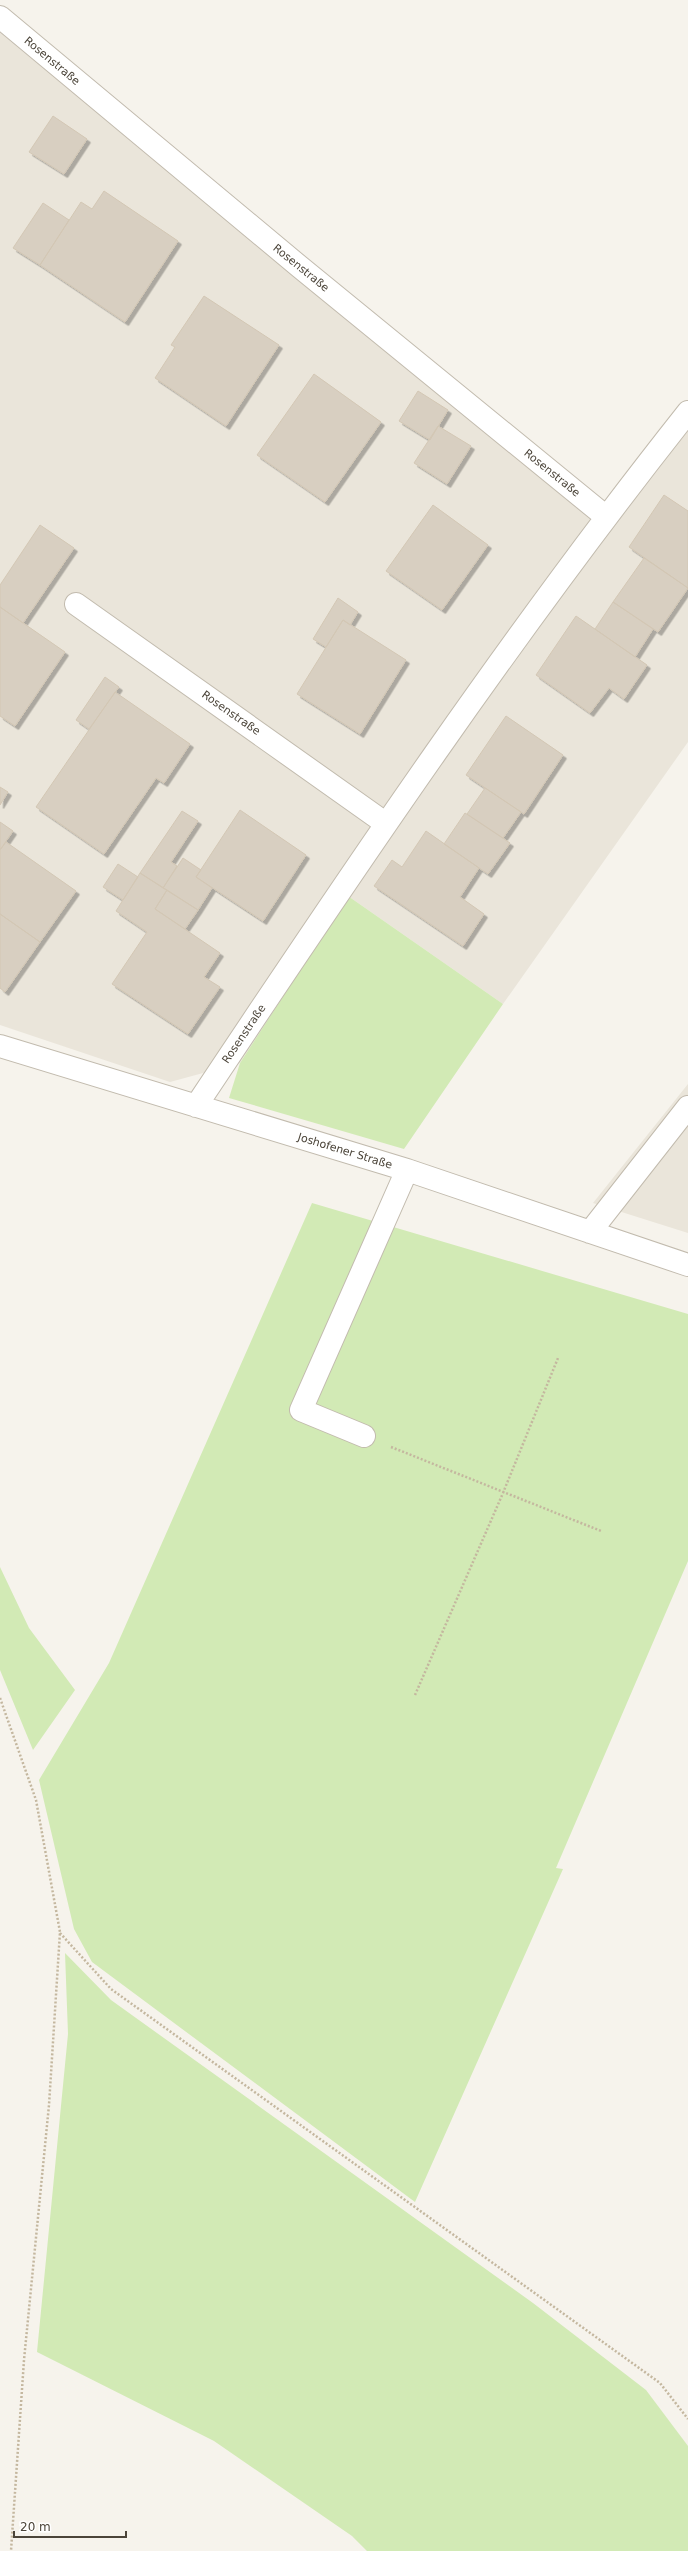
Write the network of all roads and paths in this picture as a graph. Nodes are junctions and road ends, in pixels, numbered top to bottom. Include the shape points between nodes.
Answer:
1 (0, 17) edge
2 (688, 412) edge
3 (605, 516) junction
4 (76, 604) dead end
5 (385, 823) junction
6 (0, 1046) edge
7 (196, 1106) junction
8 (688, 1107) edge
9 (407, 1170) junction
10 (590, 1232) junction
11 (688, 1266) edge
12 (558, 1358) dead end
13 (364, 1436) joint
14 (503, 1493) junction
15 (600, 1531) dead end
16 (415, 1695) dead end
17 (0, 1698) edge
18 (60, 1932) junction
19 (688, 2419) edge
20 (12, 2551) edge

1 - 3 street, Rosenstraße via 300,268
2 - 3 street, Rosenstraße
3 - 5 street, Rosenstraße
4 - 5 street, Rosenstraße
5 - 7 street, Rosenstraße
6 - 7 street, Joshofener Straße
7 - 9 street, Joshofener Straße
8 - 10 street
9 - 10 street, Joshofener Straße
9 - 13 street via 301,1410
10 - 11 street, Joshofener Straße
12 - 14 path
13 - 14 path
14 - 15 path
14 - 16 path
17 - 18 path via 36,1800
18 - 19 path via 111,1989 660,2383
18 - 20 path via 49,2105 24,2360

